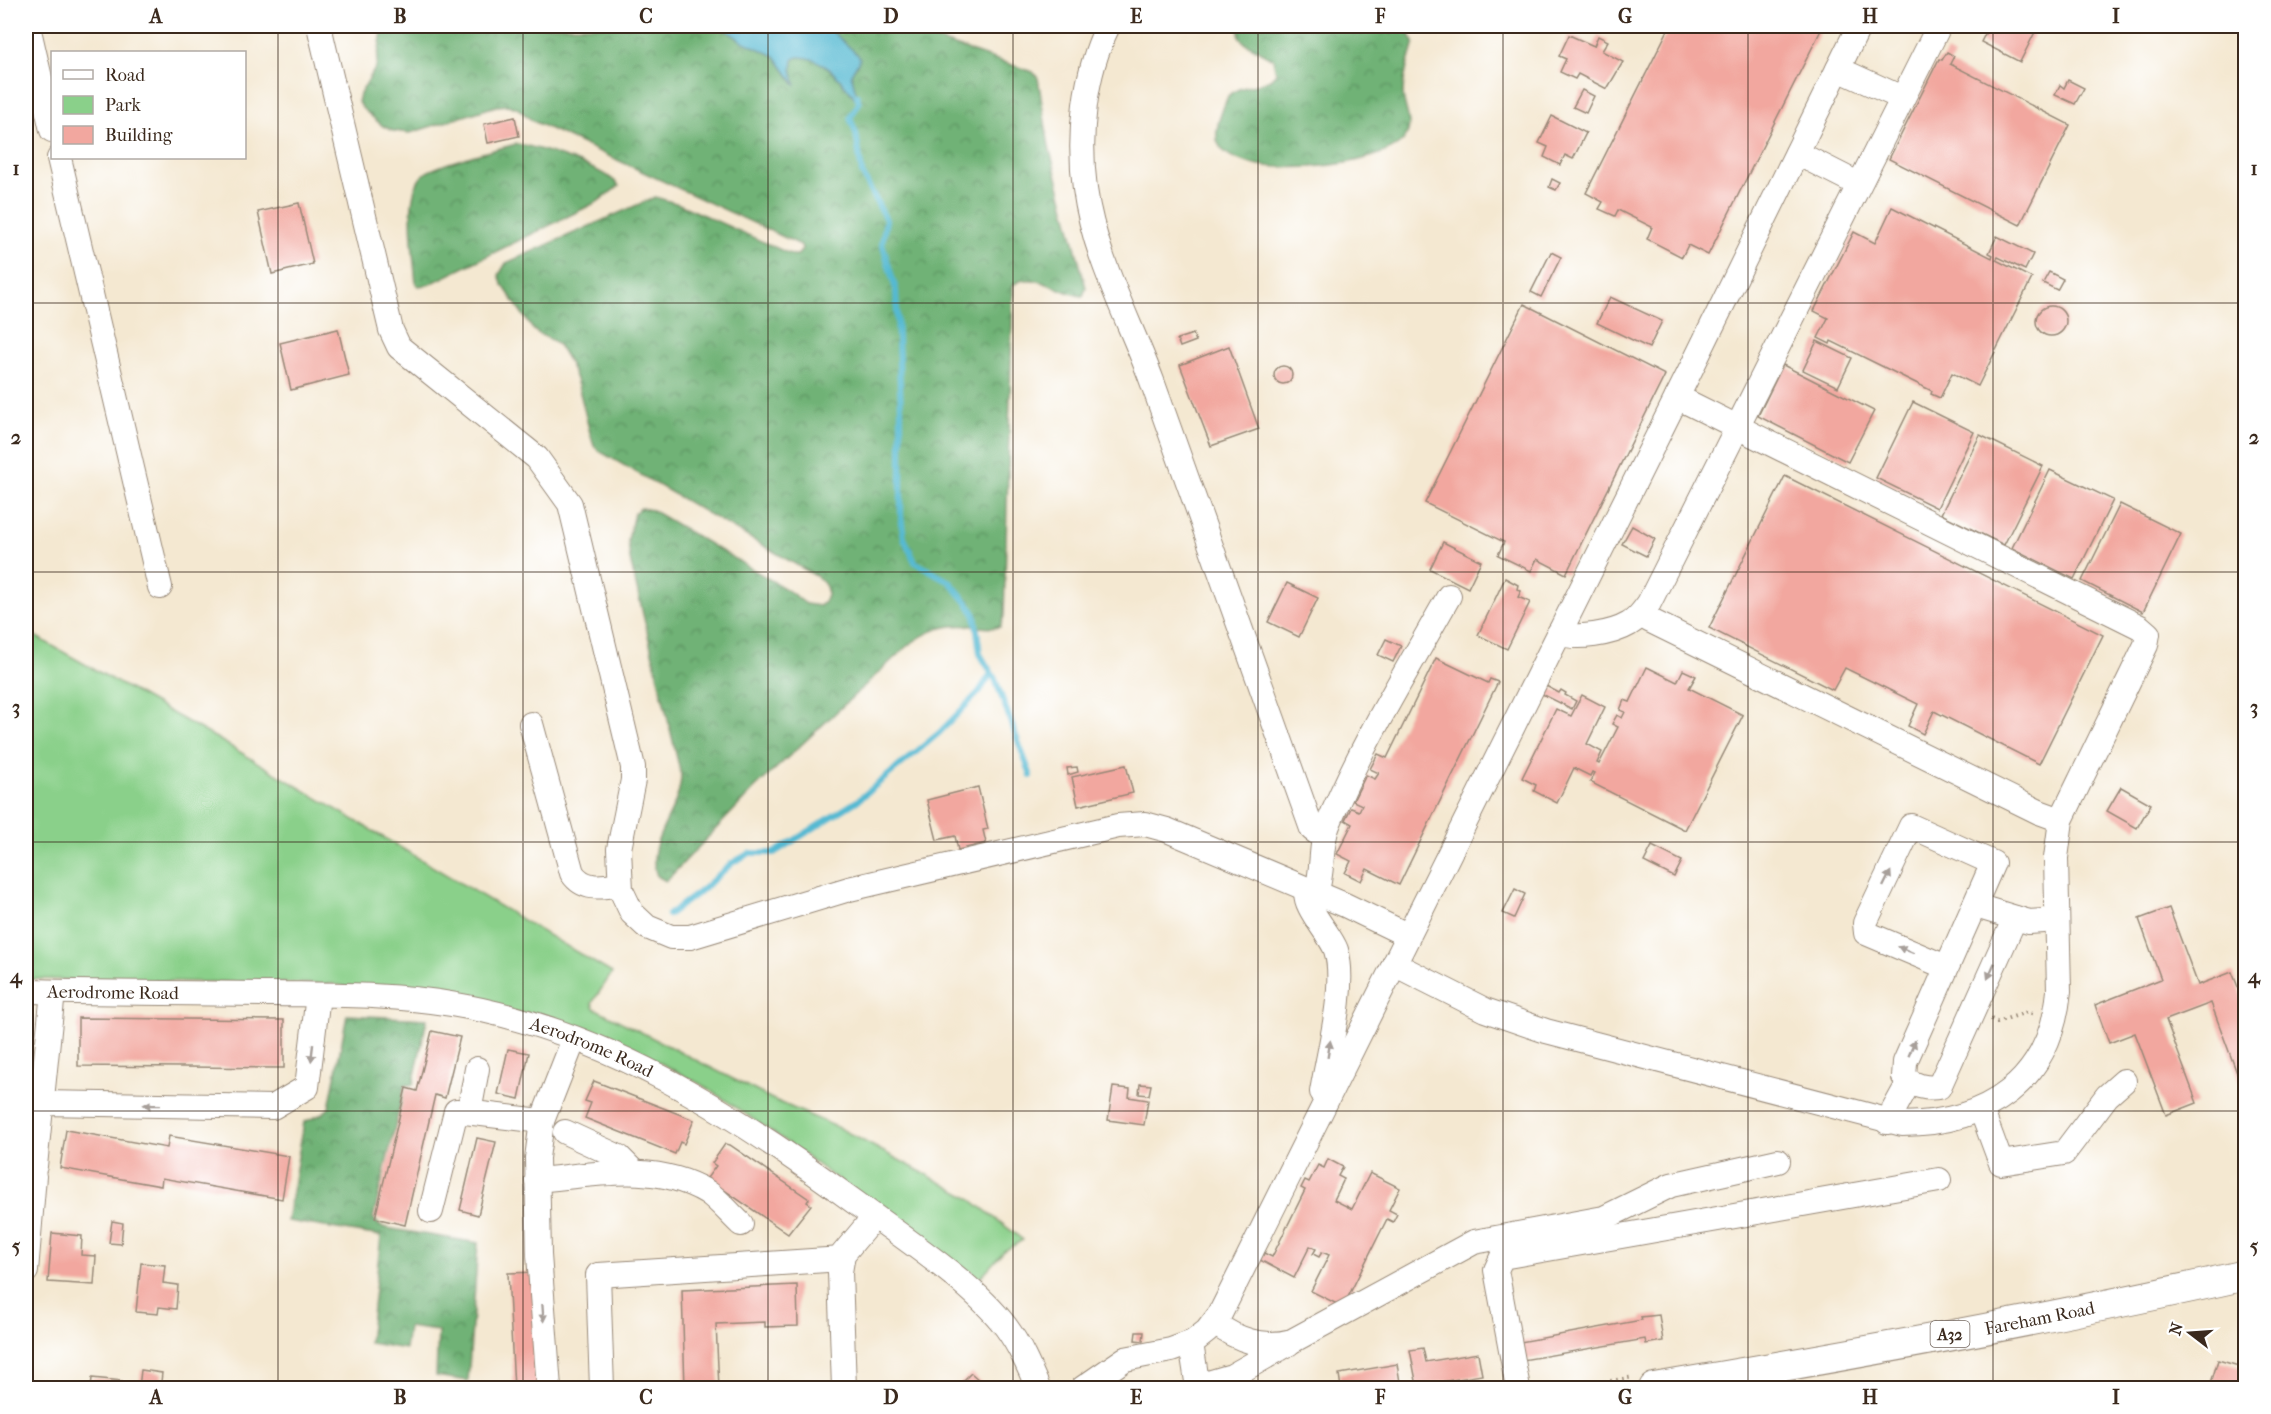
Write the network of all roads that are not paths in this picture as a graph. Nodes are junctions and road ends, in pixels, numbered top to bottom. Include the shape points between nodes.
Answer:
1 (28, 26) edge
2 (319, 26) edge
3 (1108, 26) edge
4 (1859, 26) edge
5 (1939, 26) edge
6 (1838, 69) junction
7 (1902, 98) junction
8 (51, 126) edge
9 (1797, 153) junction
10 (59, 159) edge
11 (1858, 184) junction
12 (1677, 397) junction
13 (1737, 427) junction
14 (159, 587) dead end
15 (1449, 596) dead end
16 (1648, 620) dead end
17 (1558, 633) junction
18 (531, 724) dead end
19 (2061, 820) junction
20 (1324, 838) junction
21 (620, 884) junction
22 (1312, 891) junction
23 (1976, 906) junction
24 (2015, 918) junction
25 (2057, 921) junction
26 (1407, 935) junction
27 (1394, 964) junction
28 (1946, 967) junction
29 (26, 991) edge
30 (53, 992) junction
31 (318, 995) junction
32 (574, 1039) junction
33 (477, 1069) dead end
34 (2124, 1081) dead end
35 (1909, 1082) junction
36 (36, 1093) edge
37 (1981, 1109) junction
38 (469, 1113) junction
39 (542, 1121) junction
40 (1887, 1122) junction
41 (1314, 1127) junction
42 (565, 1132) dead end
43 (1778, 1161) dead end
44 (634, 1172) junction
45 (537, 1180) junction
46 (1939, 1180) dead end
47 (431, 1211) dead end
48 (874, 1217) junction
49 (741, 1224) dead end
50 (842, 1259) junction
51 (26, 1271) edge
52 (2246, 1275) edge
53 (1214, 1323) junction
54 (1292, 1341) junction
55 (1191, 1343) junction
56 (1198, 1387) edge
57 (549, 1389) edge
58 (602, 1389) edge
59 (844, 1389) edge
60 (1038, 1389) edge
61 (1083, 1389) edge
62 (1518, 1389) edge
63 (1654, 1389) edge

1 - 8 street
2 - 21 street via 391,330 399,346 537,458 570,504 633,767 619,849
3 - 20 street via 1094,59 1084,119 1084,177 1092,224 1312,829
4 - 6 street
5 - 7 street
6 - 7 street
6 - 9 street
7 - 11 street
9 - 11 street
9 - 12 street
10 - 14 street
11 - 13 street
12 - 13 street
12 - 17 street
13 - 17 street via 1641,614 1630,624 1611,631 1571,637
13 - 19 street via 2145,630 2146,645
15 - 20 street via 1361,756
16 - 19 street
17 - 26 street
18 - 21 street via 572,873 593,887
19 - 25 street via 2056,850
20 - 22 street
21 - 22 street via 628,907 642,924 664,935 690,937 849,889 1138,824 1167,830
22 - 26 street
41 -> 22 street via 1339,976 1335,949 1306,900
23 - 24 street
23 - 28 street
28 -> 23 street via 1866,933 1865,923 1911,826 1993,863
24 - 25 street
24 -> 35 street via 1939,1087
25 - 37 street via 2059,991 2046,1043 2023,1078
26 - 27 street
27 - 40 street via 1485,1010 1538,1029
27 - 41 street
35 -> 28 street via 1904,1077 1905,1062
29 - 30 street, Aerodrome Road
30 - 31 street, Aerodrome Road
30 - 36 street
31 - 32 street, Aerodrome Road via 387,995 453,1004
31 -> 36 street via 308,1087 273,1107
32 - 39 street
32 - 48 street, Aerodrome Road via 644,1067 709,1102 778,1146
33 - 38 street
34 - 37 street via 2107,1096 2064,1153 2001,1163
35 - 40 street
36 - 51 street
37 - 40 street via 1933,1124
38 - 39 street
38 - 47 street via 456,1111
39 - 45 street
41 - 53 street
42 - 44 street via 619,1157
43 - 54 street via 1671,1185 1604,1218 1474,1242
44 - 45 street
44 - 49 street via 674,1176 708,1193
45 -> 57 street
46 - 62 street via 1502,1257 1496,1270
48 - 50 street
48 - 60 street, Aerodrome Road via 995,1312 1016,1341
50 - 58 street via 598,1275
50 - 59 street
52 - 63 main road, Fareham Road / A32
53 - 54 street via 1248,1342
53 - 55 street
54 - 56 street via 1232,1376
55 - 56 street
55 - 61 street via 1125,1359

